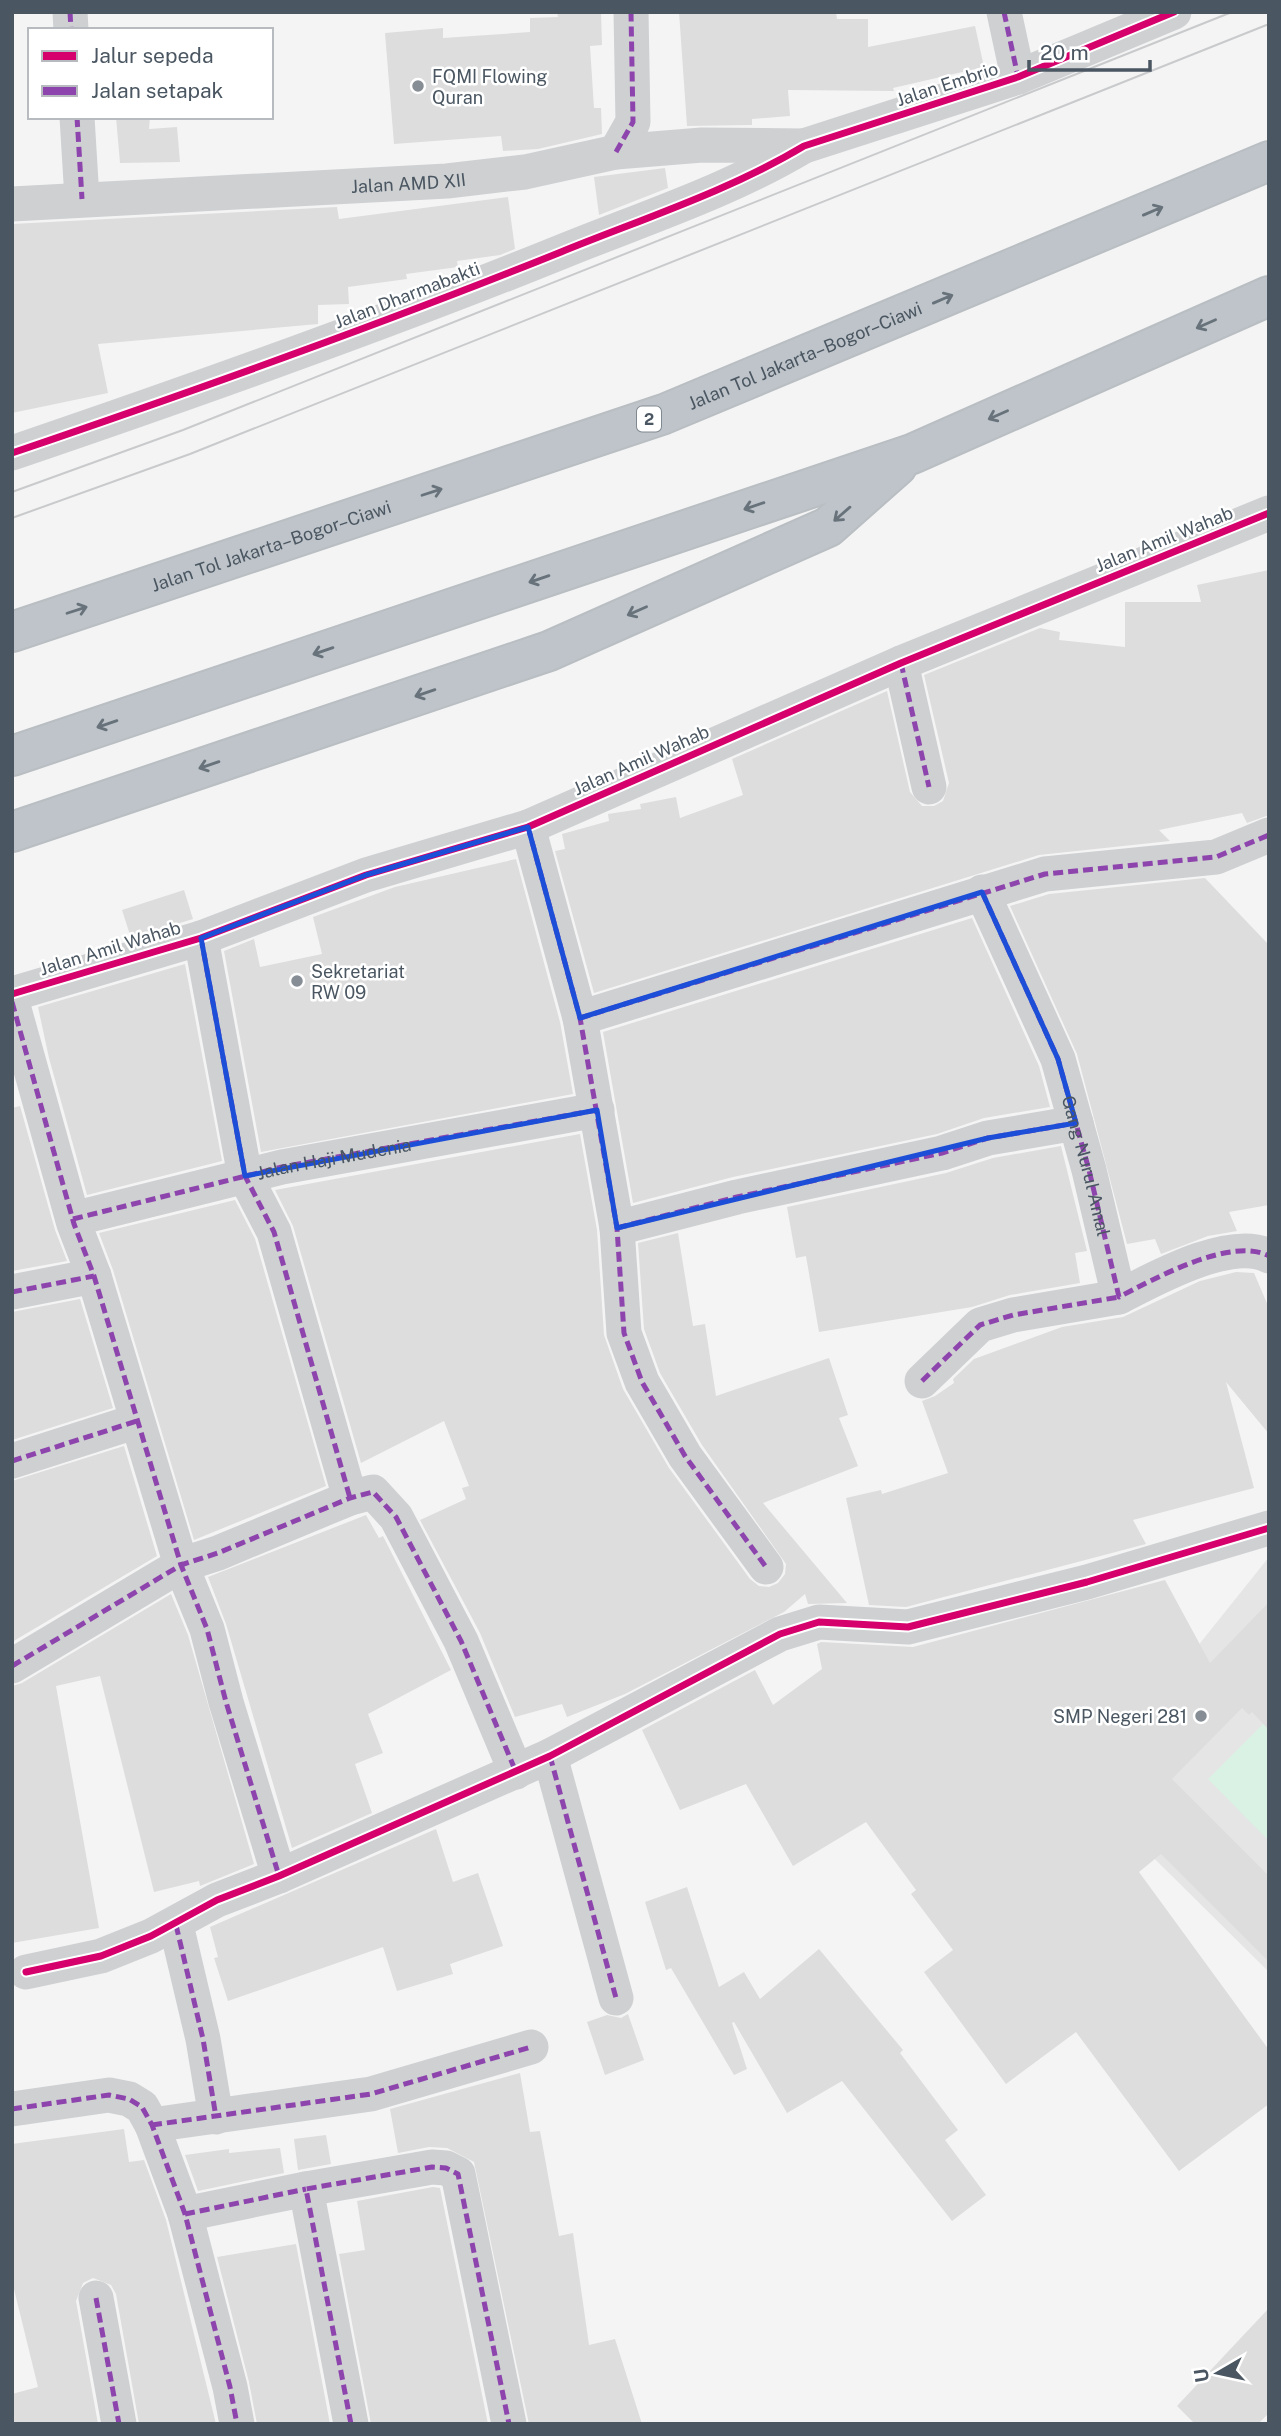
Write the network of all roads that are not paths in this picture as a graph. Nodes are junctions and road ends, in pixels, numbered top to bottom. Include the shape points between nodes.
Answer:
1 (631, 12) edge
2 (1004, 12) edge
3 (1174, 12) edge
4 (1018, 78) junction
5 (77, 119) edge
6 (804, 146) junction
7 (616, 152) junction
8 (1269, 161) edge
9 (82, 200) junction
10 (12, 204) edge
11 (1269, 296) edge
12 (12, 453) edge
13 (912, 454) junction
14 (1269, 513) edge
15 (12, 632) edge
16 (901, 663) junction
17 (12, 756) edge
18 (929, 787) dead end
19 (528, 827) junction
20 (12, 832) edge
21 (1269, 835) edge
22 (982, 892) junction
23 (201, 937) junction
24 (12, 994) edge
25 (12, 1002) edge
26 (580, 1018) junction
27 (597, 1110) junction
28 (1076, 1123) junction
29 (245, 1176) junction
30 (73, 1219) junction
31 (617, 1228) junction
32 (1269, 1256) edge
33 (94, 1276) junction
34 (12, 1292) edge
35 (1119, 1297) junction
36 (922, 1381) dead end
37 (138, 1420) junction
38 (12, 1461) edge
39 (350, 1498) junction
40 (1269, 1528) edge
41 (181, 1565) junction
42 (766, 1567) dead end
43 (12, 1666) edge
44 (550, 1756) junction
45 (516, 1772) junction
46 (279, 1876) junction
47 (176, 1925) junction
48 (26, 1972) dead end
49 (616, 1998) dead end
50 (531, 2047) dead end
51 (12, 2109) edge
52 (216, 2117) junction
53 (152, 2125) junction
54 (306, 2189) junction
55 (185, 2214) junction
56 (96, 2298) dead end
57 (119, 2424) edge
58 (237, 2424) edge
59 (351, 2424) edge
60 (509, 2424) edge

1 - 7 street via 633,122
2 - 4 street
3 - 4 street, Jalan Embrio
4 - 6 street, Jalan Embrio
5 - 9 street
6 - 7 street, Jalan AMD XII via 702,145
6 - 12 street, Jalan Dharmabakti via 780,161 661,212 460,293
7 - 9 street, Jalan AMD XII via 525,172 447,181
15 -> 8 highway, Jalan Tol Jakarta–Bogor–Ciawi / 2 via 664,414
9 - 10 street, Jalan AMD XII
11 -> 13 highway
13 -> 17 highway
13 -> 20 highway via 828,527 549,651
14 - 16 street, Jalan Amil Wahab
16 - 18 street
16 - 19 street, Jalan Amil Wahab
19 - 23 street, Jalan Amil Wahab via 366,874
19 - 26 street
21 - 22 street via 1216,857 1045,874
22 - 26 street
22 - 28 street, Gang Nurul Amal via 1058,1059
23 - 24 street, Jalan Amil Wahab
23 - 29 street
25 - 30 street
26 - 27 street
27 - 29 street, Jalan Haji Mudenia
27 - 31 street
28 - 31 street via 988,1138 942,1153
28 - 35 street, Gang Nurul Amal
29 - 30 street, Jalan Haji Mudenia
29 - 39 street via 274,1232
30 - 33 street
31 - 42 street via 624,1334 642,1382 685,1456
32 - 35 street via 1233,1252 1187,1262
33 - 34 street
33 - 37 street
35 - 36 street via 980,1325
37 - 38 street
37 - 41 street
39 - 41 street
39 - 45 street via 373,1492 396,1517 461,1641
40 - 44 street via 1087,1582 908,1627 819,1622 793,1630
41 - 43 street
41 - 46 street via 207,1629
44 - 45 street
44 - 49 street
45 - 46 street
46 - 47 street via 217,1900
47 - 48 street via 101,1955
47 - 52 street
50 - 52 street via 371,2094
51 - 53 street via 109,2095 142,2107
52 - 53 street
53 - 55 street
54 - 55 street
54 - 59 street
54 - 60 street via 432,2166 457,2174
55 - 58 street
56 - 57 street

